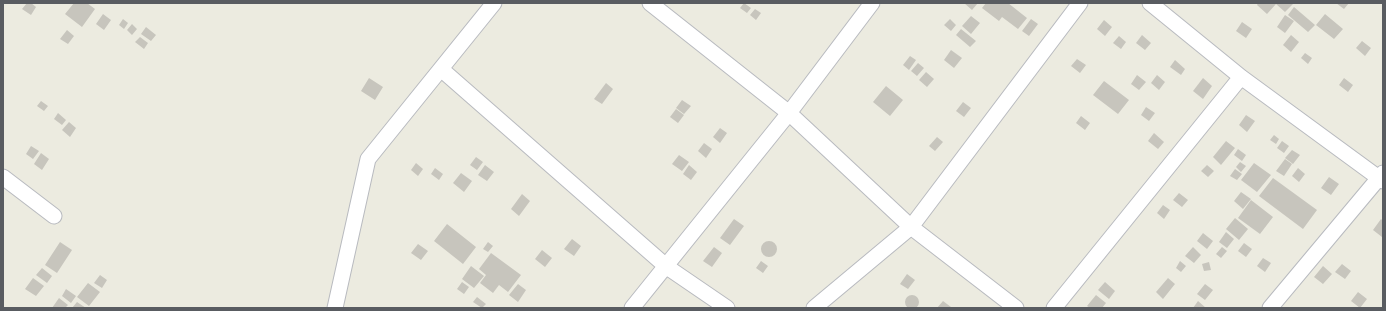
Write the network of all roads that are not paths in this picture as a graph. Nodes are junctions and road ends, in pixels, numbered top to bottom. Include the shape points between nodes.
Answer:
1 (494, 3) edge
2 (650, 3) edge
3 (872, 3) edge
4 (1080, 3) edge
5 (1150, 3) edge
6 (441, 69) junction
7 (1241, 77) junction
8 (789, 112) junction
9 (3, 177) edge
10 (1382, 178) edge
11 (54, 216) dead end
12 (911, 227) junction
13 (667, 266) junction
14 (333, 308) edge
15 (632, 308) edge
16 (727, 308) edge
17 (814, 308) edge
18 (1016, 308) edge
19 (1054, 308) edge
20 (1270, 308) edge

1 - 6 street
2 - 8 street
3 - 8 street
4 - 12 street
5 - 7 street
6 - 13 street
6 - 14 street via 368,159
7 - 10 street
7 - 19 street
8 - 12 street
8 - 13 street
9 - 11 street
10 - 20 street
12 - 17 street
12 - 18 street
13 - 15 street
13 - 16 street

